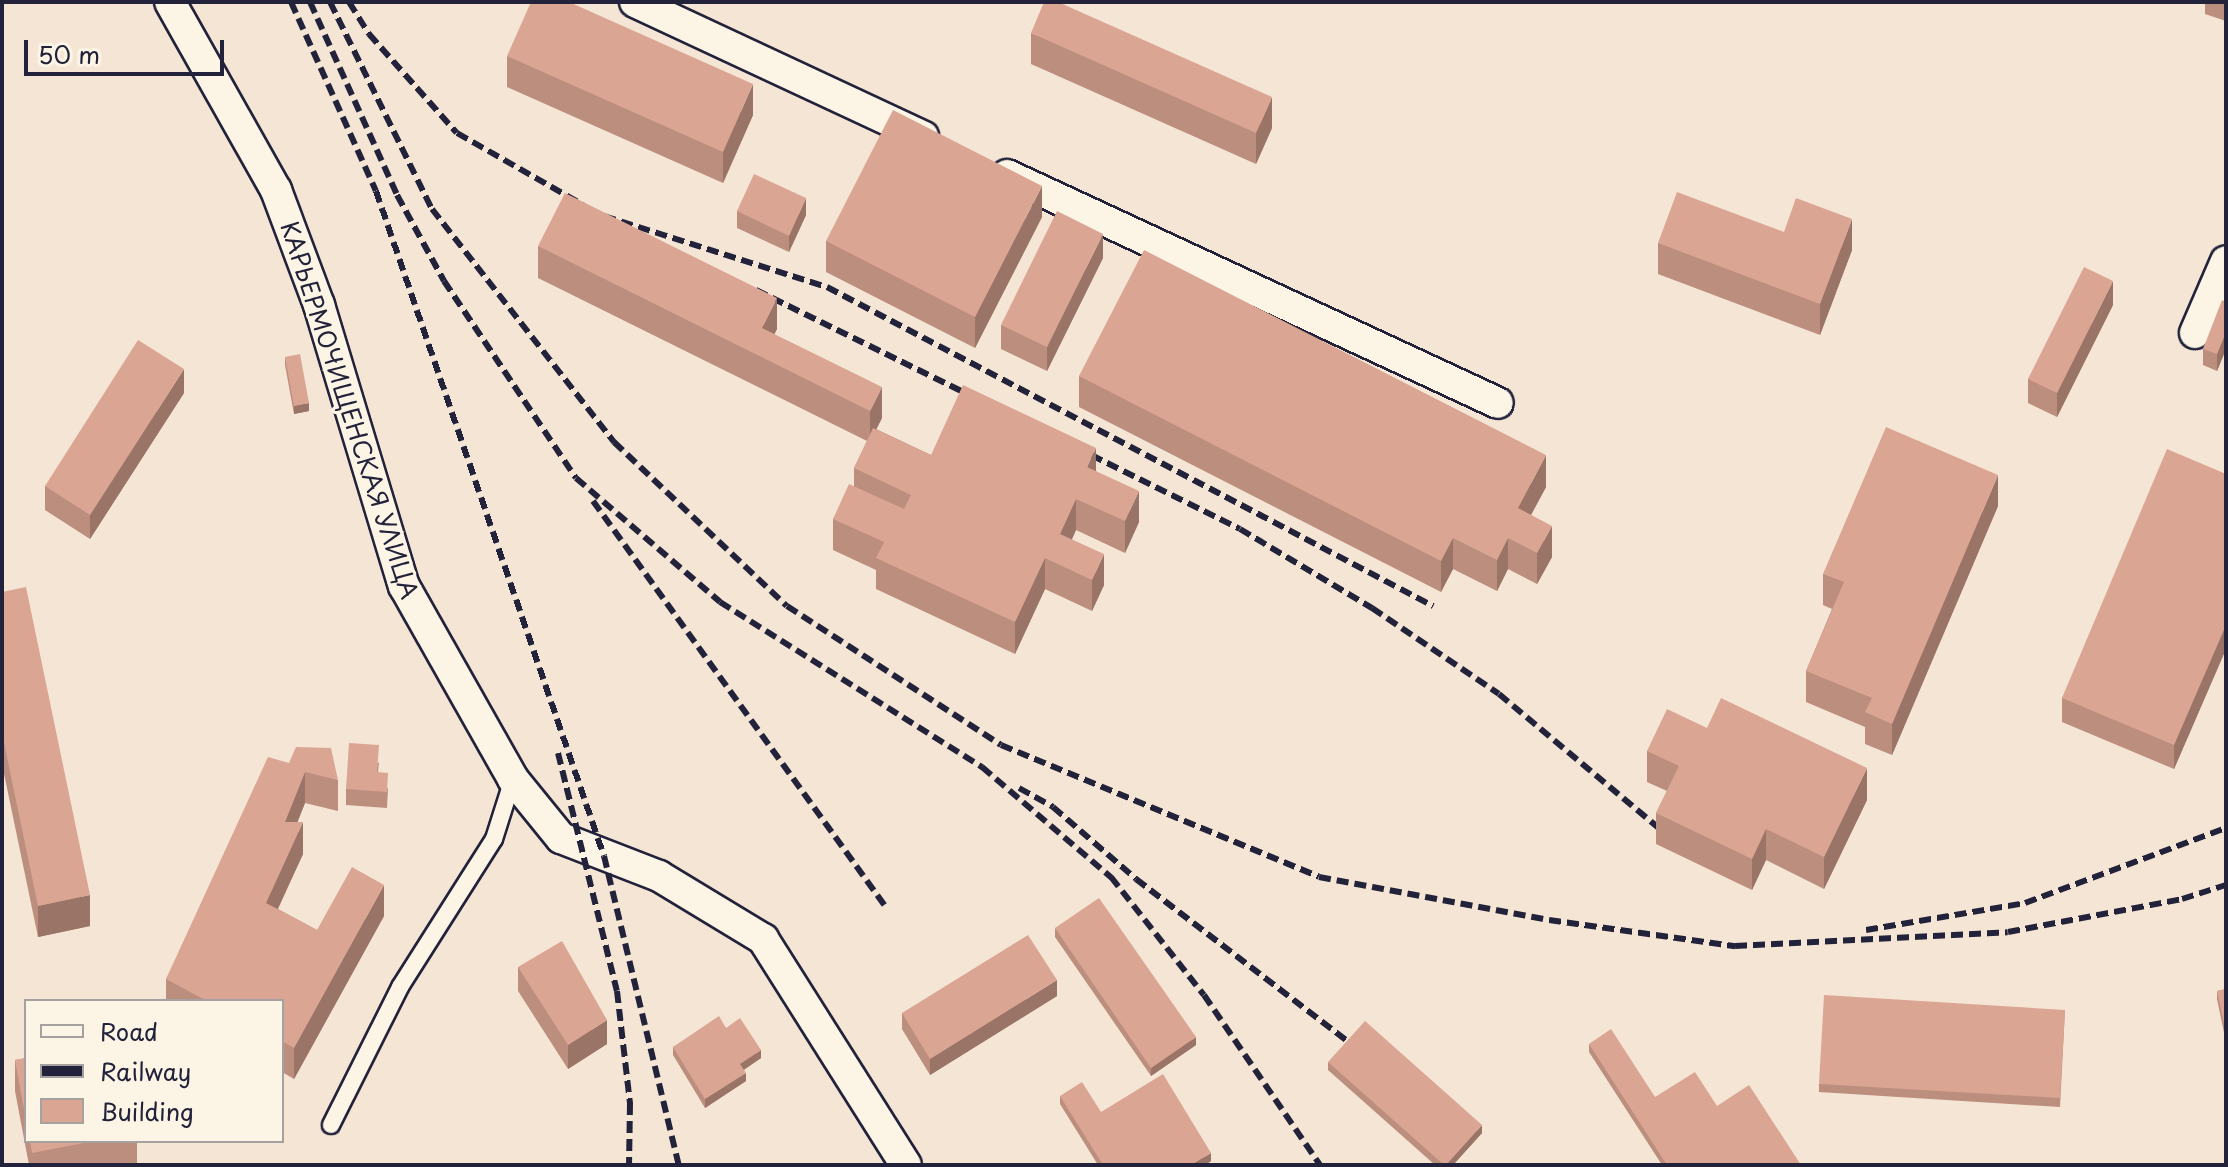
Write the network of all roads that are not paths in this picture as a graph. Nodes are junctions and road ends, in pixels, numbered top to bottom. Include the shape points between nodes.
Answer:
1 (170, 2) edge
2 (635, 2) edge
3 (951, 149) edge
4 (980, 162) edge
5 (2226, 261) edge
6 (2195, 333) dead end
7 (1498, 403) dead end
8 (513, 779) junction
9 (331, 1125) dead end
10 (906, 1165) edge

1 - 8 street, КАРЬЕРМОЧИЩЕНСКАЯ УЛИЦА via 276,190 324,320 404,586
2 - 3 street
4 - 7 street
5 - 6 street
8 - 9 lane via 494,839 400,987
8 - 10 street, КАРЬЕРМОЧИЩЕНСКАЯ УЛИЦА via 561,838 659,876 763,939

